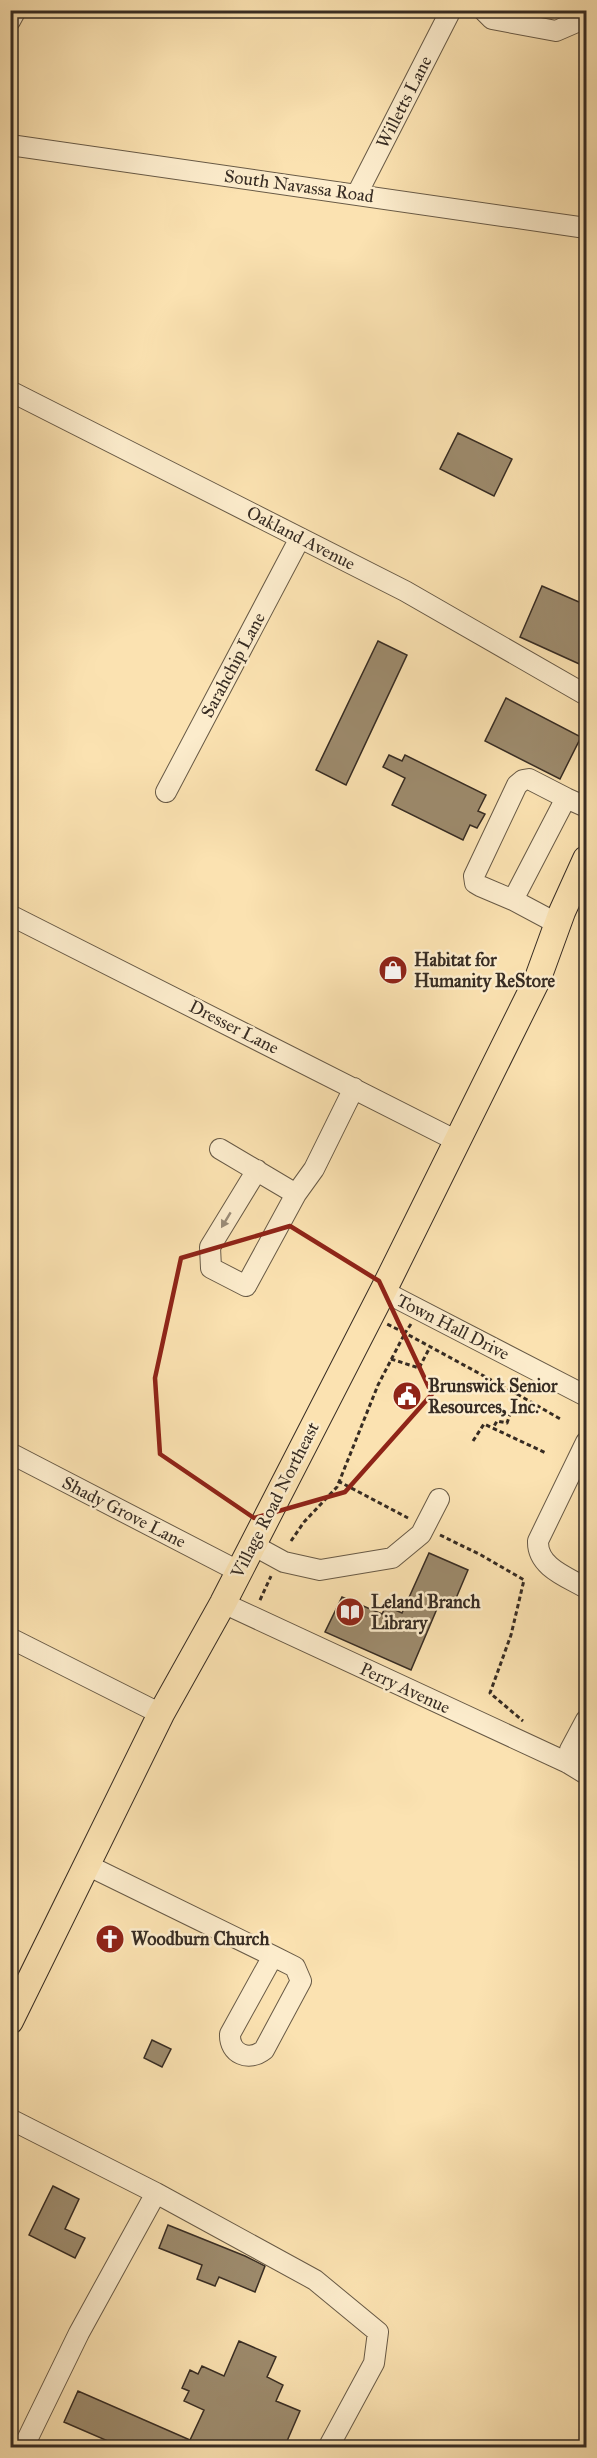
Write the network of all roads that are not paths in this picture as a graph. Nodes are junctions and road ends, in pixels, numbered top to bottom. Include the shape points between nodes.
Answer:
1 (16, 10) edge
2 (451, 10) edge
3 (483, 10) edge
4 (586, 18) edge
5 (10, 21) edge
6 (10, 145) edge
7 (357, 194) junction
8 (586, 228) edge
9 (10, 391) edge
10 (300, 538) junction
11 (586, 695) edge
12 (166, 792) dead end
13 (566, 798) junction
14 (586, 807) edge
15 (586, 860) edge
16 (513, 900) junction
17 (586, 903) edge
18 (10, 915) edge
19 (558, 924) junction
20 (538, 978) junction
21 (354, 1088) junction
22 (457, 1141) junction
23 (220, 1149) dead end
24 (256, 1170) junction
25 (296, 1194) junction
26 (383, 1291) junction
27 (586, 1396) edge
28 (586, 1442) edge
29 (10, 1453) edge
30 (439, 1499) dead end
31 (251, 1544) junction
32 (238, 1570) junction
33 (586, 1588) edge
34 (223, 1603) junction
35 (10, 1638) edge
36 (161, 1714) junction
37 (586, 1720) edge
38 (568, 1763) junction
39 (586, 1774) edge
40 (87, 1865) junction
41 (273, 1956) junction
42 (10, 2021) edge
43 (10, 2119) edge
44 (156, 2193) junction
45 (23, 2448) edge
46 (327, 2448) edge

1 - 5 street
2 - 7 street, Willetts Lane
3 - 4 street via 492,19 556,31
6 - 7 street, South Navassa Road
7 - 8 street, South Navassa Road
9 - 10 street, Oakland Avenue
10 - 11 street, Oakland Avenue via 405,591
10 - 12 street, Sarahchip Lane
13 - 14 street
13 - 16 street
13 - 16 street via 529,779 517,785 474,876 480,886
15 - 19 main road, Village Road Northeast
16 - 19 street
17 - 20 main road, Village Road Northeast
18 - 21 street, Dresser Lane
19 - 20 main road, Village Road Northeast
20 - 22 main road, Village Road Northeast
21 - 22 street, Dresser Lane
21 - 25 street via 314,1169
22 - 26 main road, Village Road Northeast
23 - 24 street
24 - 25 street
24 -> 25 street via 210,1247 211,1268 246,1286
26 - 27 street, Town Hall Drive
26 - 31 main road, Village Road Northeast
28 - 33 street via 538,1548 549,1566
29 - 32 street, Shady Grove Lane
30 - 31 street via 421,1534 392,1557 320,1570 284,1562
31 - 32 main road, Village Road Northeast
32 - 34 main road, Village Road Northeast
34 - 36 main road, Village Road Northeast
34 - 38 street, Perry Avenue
35 - 36 street
36 - 40 main road, Village Road Northeast
37 - 38 street via 570,1750
38 - 39 street, Perry Avenue
40 - 41 street
40 - 42 main road, Village Road Northeast
41 - 41 street via 296,1967 301,1981 264,2050 249,2057 234,2050 230,2034
43 - 44 street
44 - 45 street via 79,2333
44 - 46 street via 315,2280 378,2332 374,2363

